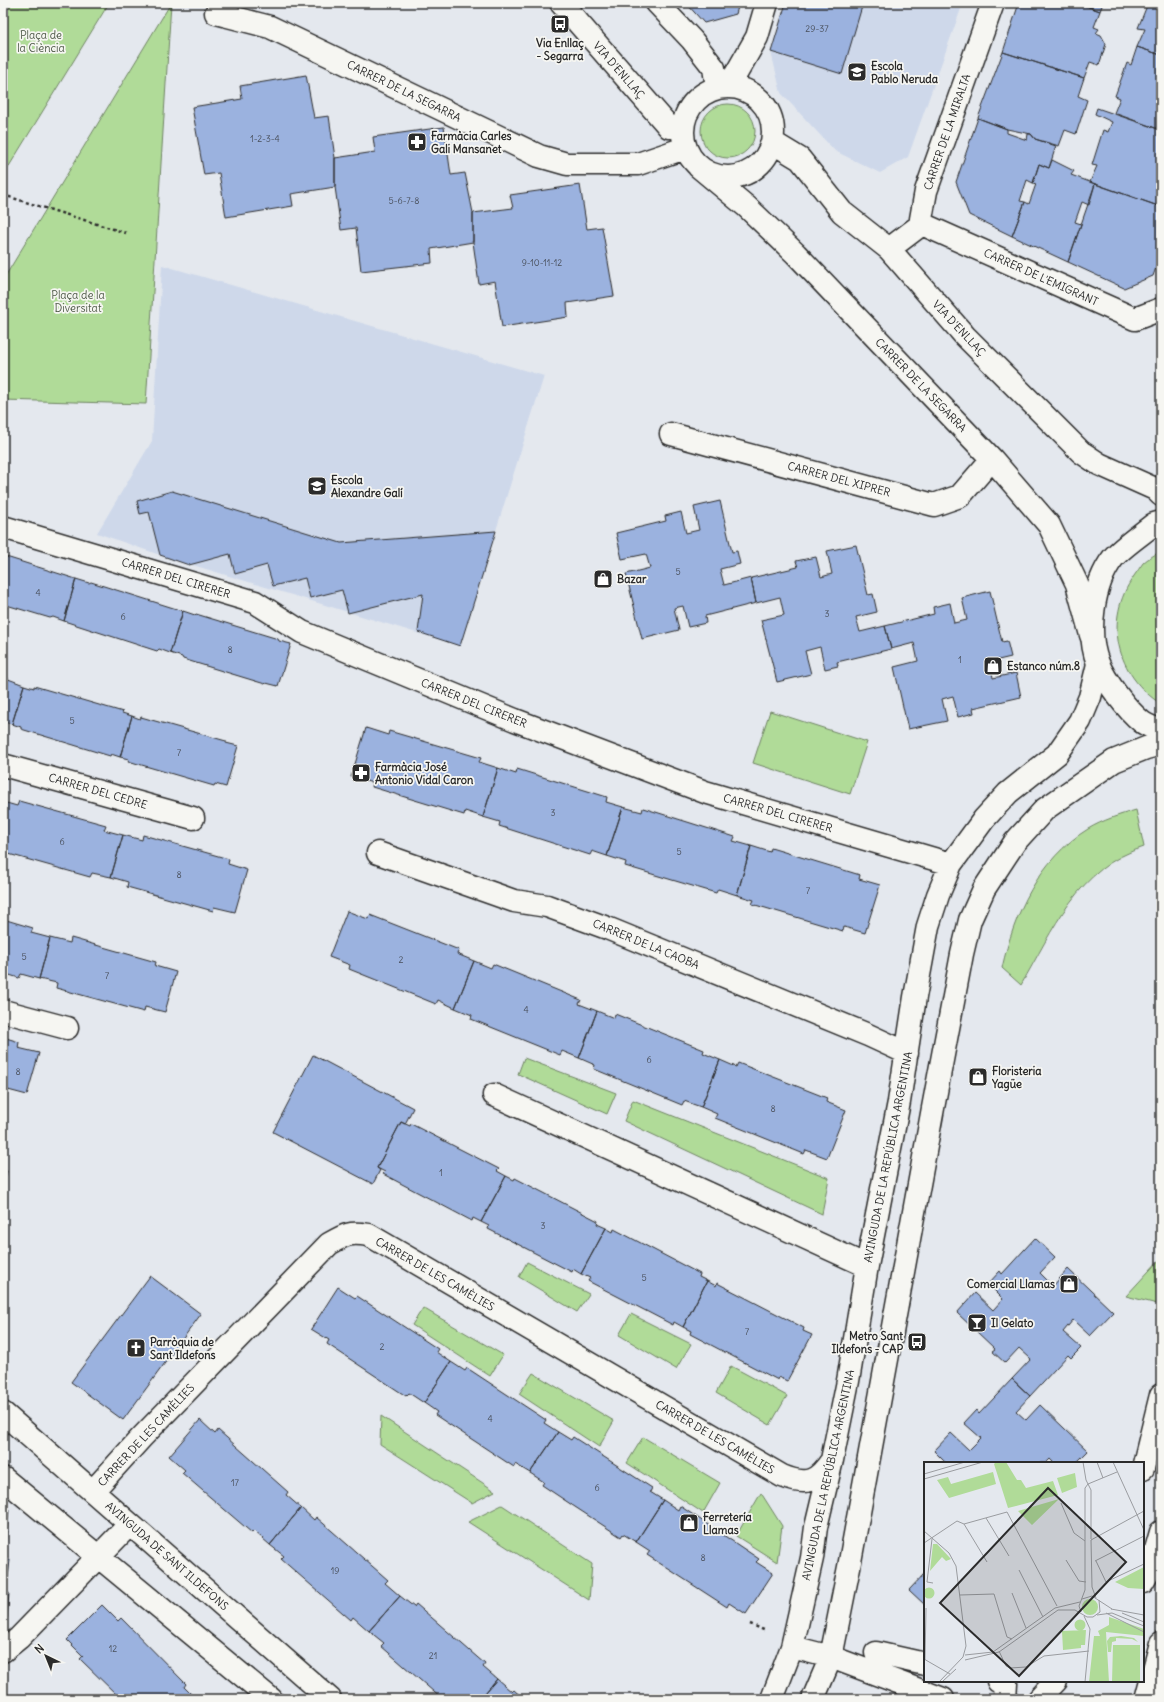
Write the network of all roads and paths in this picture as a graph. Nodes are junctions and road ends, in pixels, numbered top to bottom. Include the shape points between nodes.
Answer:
1 (561, 3) edge
2 (657, 3) edge
3 (767, 3) edge
4 (993, 3) edge
5 (216, 13) dead end
6 (723, 87) junction
7 (683, 138) junction
8 (772, 142) junction
9 (699, 167) junction
10 (3, 195) edge
11 (922, 224) junction
12 (126, 233) dead end
13 (890, 249) junction
14 (1161, 309) edge
15 (671, 434) dead end
16 (1161, 446) edge
17 (1158, 456) dead end
18 (992, 459) junction
19 (1161, 495) edge
20 (1161, 522) edge
21 (3, 527) edge
22 (1092, 638) junction
23 (1098, 664) junction
24 (1161, 731) edge
25 (1161, 744) edge
26 (3, 765) edge
27 (193, 818) dead end
28 (378, 853) dead end
29 (951, 864) junction
30 (3, 1011) edge
31 (67, 1028) dead end
32 (908, 1053) junction
33 (494, 1095) dead end
34 (867, 1266) junction
35 (1161, 1395) edge
36 (3, 1413) edge
37 (832, 1460) junction
38 (1144, 1464) edge
39 (3, 1478) edge
40 (93, 1491) junction
41 (130, 1524) junction
42 (1161, 1532) edge
43 (98, 1556) junction
44 (1144, 1580) edge
45 (750, 1624) dead end
46 (769, 1632) dead end
47 (1161, 1643) edge
48 (792, 1647) junction
49 (3, 1651) edge
50 (876, 1653) dead end
51 (831, 1656) junction
52 (924, 1664) edge
53 (1055, 1682) edge
54 (271, 1699) edge
55 (330, 1699) edge
56 (772, 1699) edge
57 (814, 1699) edge
58 (943, 1699) edge
59 (1039, 1699) edge
60 (1146, 1699) edge

1 - 7 street, VIA D'ENLLAÇ via 669,127
2 - 6 street via 714,68
3 - 6 street via 757,38
4 - 11 street, CARRER DE LA MIRALTA via 926,191
5 - 7 street, CARRER DE LA SEGARRA via 270,27 539,156 567,164 638,164
6 - 7 street via 700,95 688,109
6 - 8 street via 742,88 764,103 773,129
7 - 9 street via 690,159
8 - 9 street via 766,156 756,167 742,175 712,175
8 - 13 street, VIA D'ENLLAÇ via 800,159 842,212
9 - 18 street, CARRER DE LA SEGARRA via 747,207 796,254
10 - 12 path
11 - 13 street
11 - 14 street, CARRER DE L'EMIGRANT via 1135,319
13 - 19 street, VIA D'ENLLAÇ via 965,336 1081,452 1099,464 1155,489
15 - 18 street, CARRER DEL XIPRER via 934,505 960,496
16 - 17 path
18 - 22 street, CARRER DE LA SEGARRA via 1049,525 1077,584
20 - 22 street via 1154,524 1114,558 1094,600
21 - 29 street, CARRER DEL CIRERER via 255,602 302,632 515,720 705,792
22 - 23 street
23 - 24 street via 1120,700 1142,722
23 - 29 street, AVINGUDA DE LA REPÚBLICA ARGENTINA via 1090,697 1080,721 1057,754 1008,793 984,819
25 - 51 street via 1114,761 1044,809 1015,842 984,889 970,920
26 - 27 street, CARRER DEL CEDRE
28 - 32 street, CARRER DE LA CAOBA via 514,901 547,906 607,928
29 - 32 street, AVINGUDA DE LA REPÚBLICA ARGENTINA via 928,926
30 - 31 street
32 - 34 street, AVINGUDA DE LA REPÚBLICA ARGENTINA
33 - 34 street
34 - 37 street, AVINGUDA DE LA REPÚBLICA ARGENTINA
35 - 38 street
36 - 40 street, AVINGUDA DE SANT ILDEFONS
37 - 40 street, CARRER DE LES CAMÈLIES via 820,1476 806,1482 782,1476 369,1235 357,1233 345,1234 329,1244
37 - 48 street, AVINGUDA DE LA REPÚBLICA ARGENTINA
39 - 43 street
40 - 41 street, AVINGUDA DE SANT ILDEFONS
41 - 43 street
41 - 55 street, AVINGUDA DE SANT ILDEFONS
42 - 44 street via 1150,1570
43 - 49 street via 19,1638
43 - 54 street
45 - 46 path
47 - 60 street
48 - 51 street
48 - 56 street, AVINGUDA DE LA REPÚBLICA ARGENTINA
50 - 52 street
51 - 57 street
51 - 58 street
53 - 59 street

